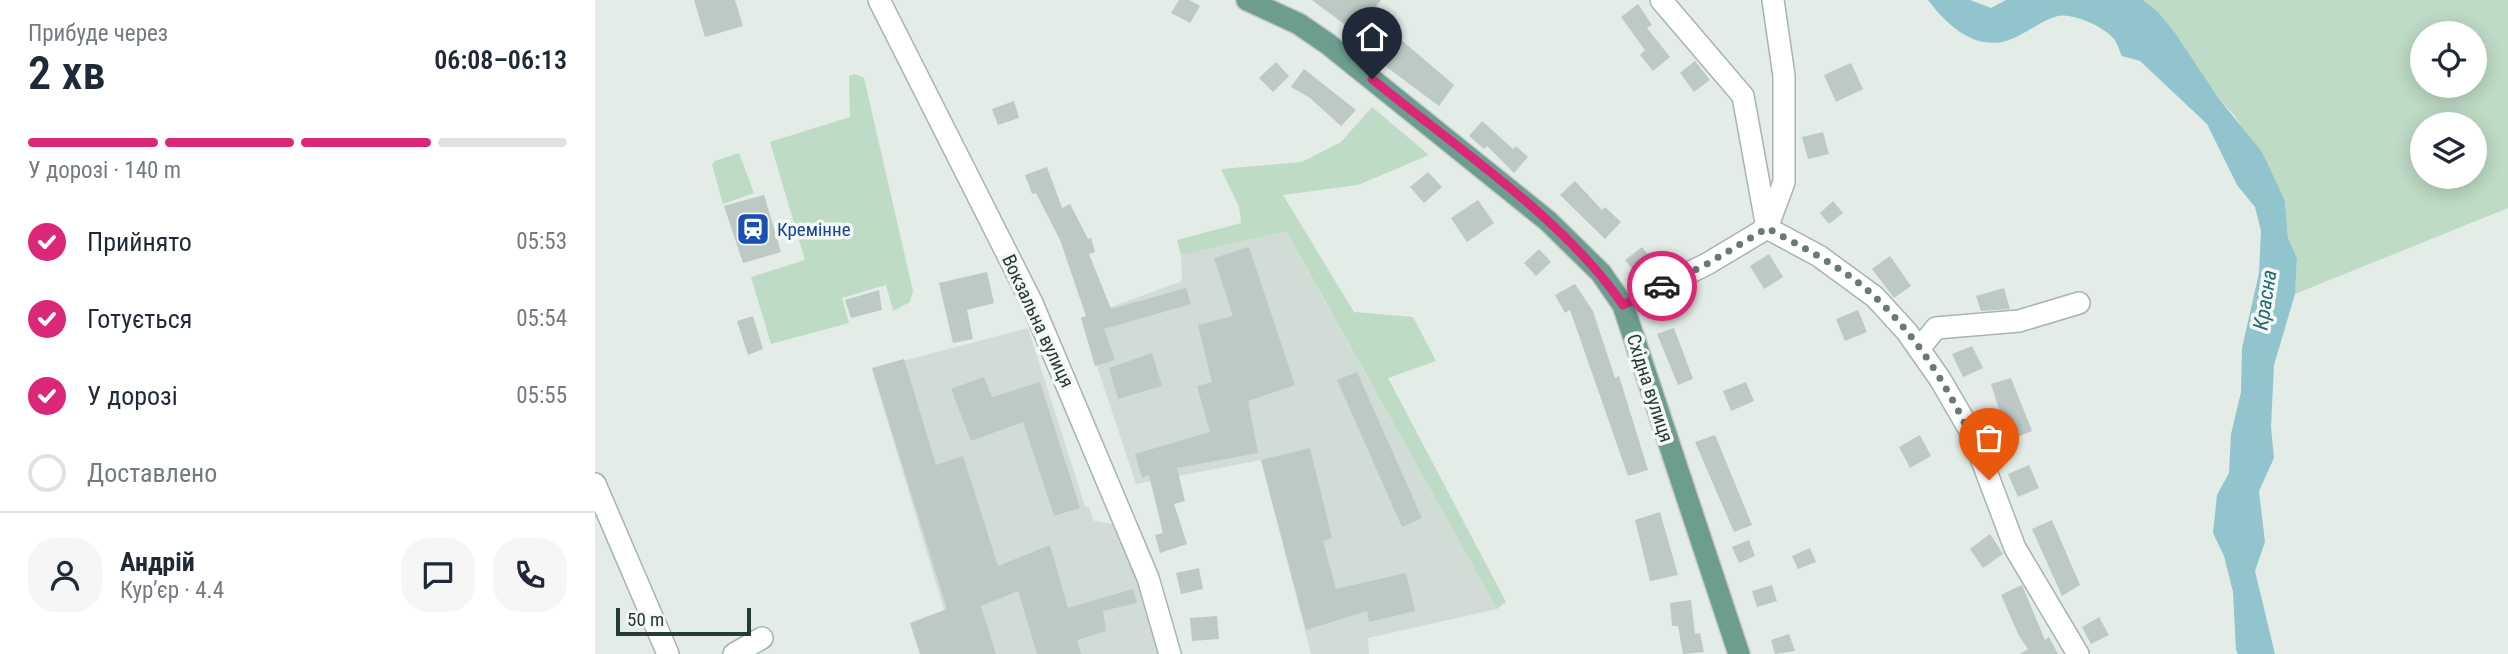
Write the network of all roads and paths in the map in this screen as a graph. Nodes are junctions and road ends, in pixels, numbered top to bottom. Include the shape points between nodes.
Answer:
1 (879, 0) edge
2 (1248, 0) edge
3 (1661, 0) edge
4 (1773, 0) edge
5 (1767, 228) junction
6 (2079, 303) dead end
7 (1623, 305) junction
8 (1919, 349) junction
9 (595, 485) edge
10 (762, 638) dead end
11 (668, 654) edge
12 (734, 654) edge
13 (1170, 654) edge
14 (1739, 654) edge
15 (2078, 654) edge

1 - 13 street, Вокзальна вулиця via 1032,303 1148,578
2 - 7 main road, Східна вулиця via 1299,24 1328,44 1548,221 1601,273
3 - 5 street via 1743,96
4 - 5 street via 1784,76 1784,182
5 - 7 street
5 - 8 street via 1819,256 1875,297
6 - 8 street via 2019,321 1936,328
7 - 14 main road, Східна вулиця
8 - 15 street via 1972,435 2015,548
9 - 11 street
10 - 12 street

